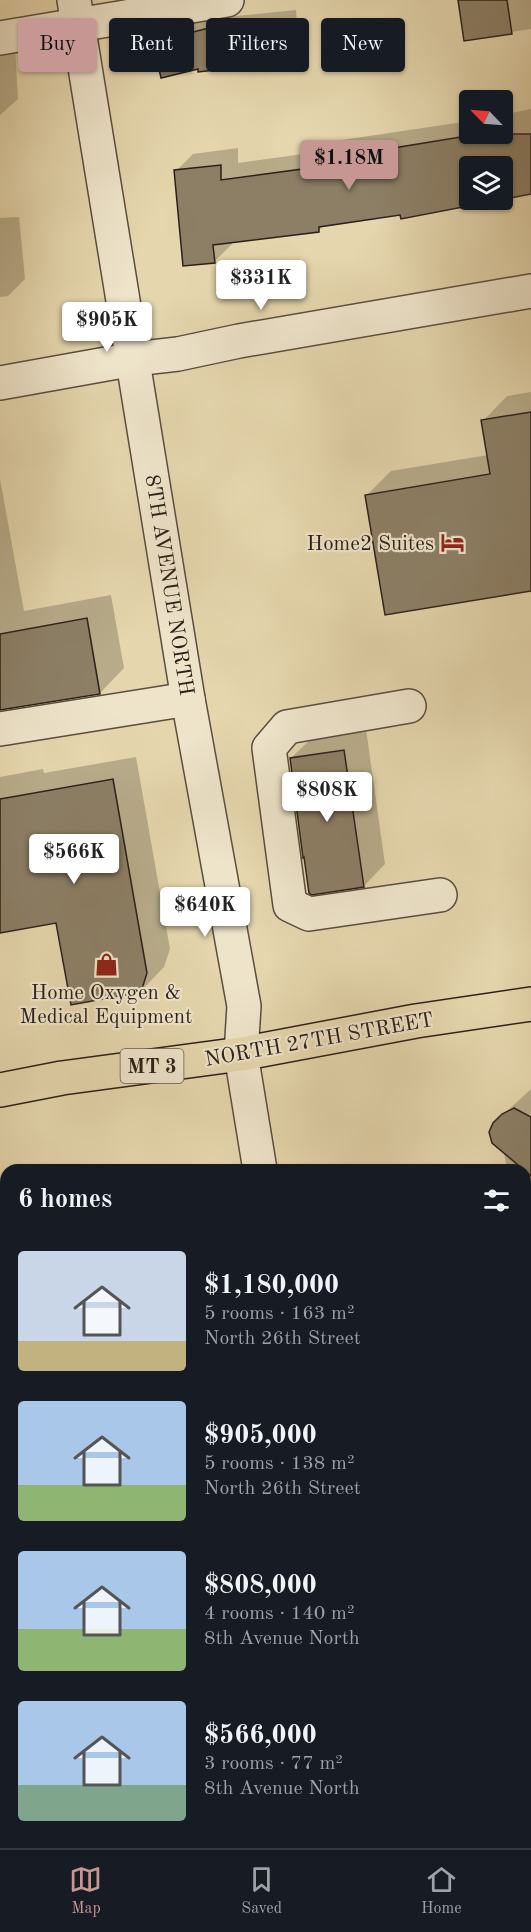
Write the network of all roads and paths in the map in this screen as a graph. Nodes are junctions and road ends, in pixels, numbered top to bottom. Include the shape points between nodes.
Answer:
1 (227, 0) edge
2 (76, 13) edge
3 (0, 38) edge
4 (531, 291) edge
5 (134, 359) junction
6 (0, 383) edge
7 (188, 699) junction
8 (409, 706) dead end
9 (0, 729) edge
10 (440, 895) dead end
11 (531, 1004) edge
12 (241, 1054) junction
13 (0, 1090) edge
14 (259, 1164) edge

1 - 2 street
2 - 3 street
2 - 5 street, 8TH AVENUE NORTH
4 - 5 street
5 - 6 street
5 - 7 street, 8TH AVENUE NORTH
7 - 9 street
7 - 12 street, 8TH AVENUE NORTH via 244,1006
8 - 10 street via 287,727 269,748 290,905 309,914
11 - 12 main road, NORTH 27TH STREET / MT 3
12 - 13 main road, NORTH 27TH STREET / MT 3
12 - 14 street, 8TH AVENUE NORTH

